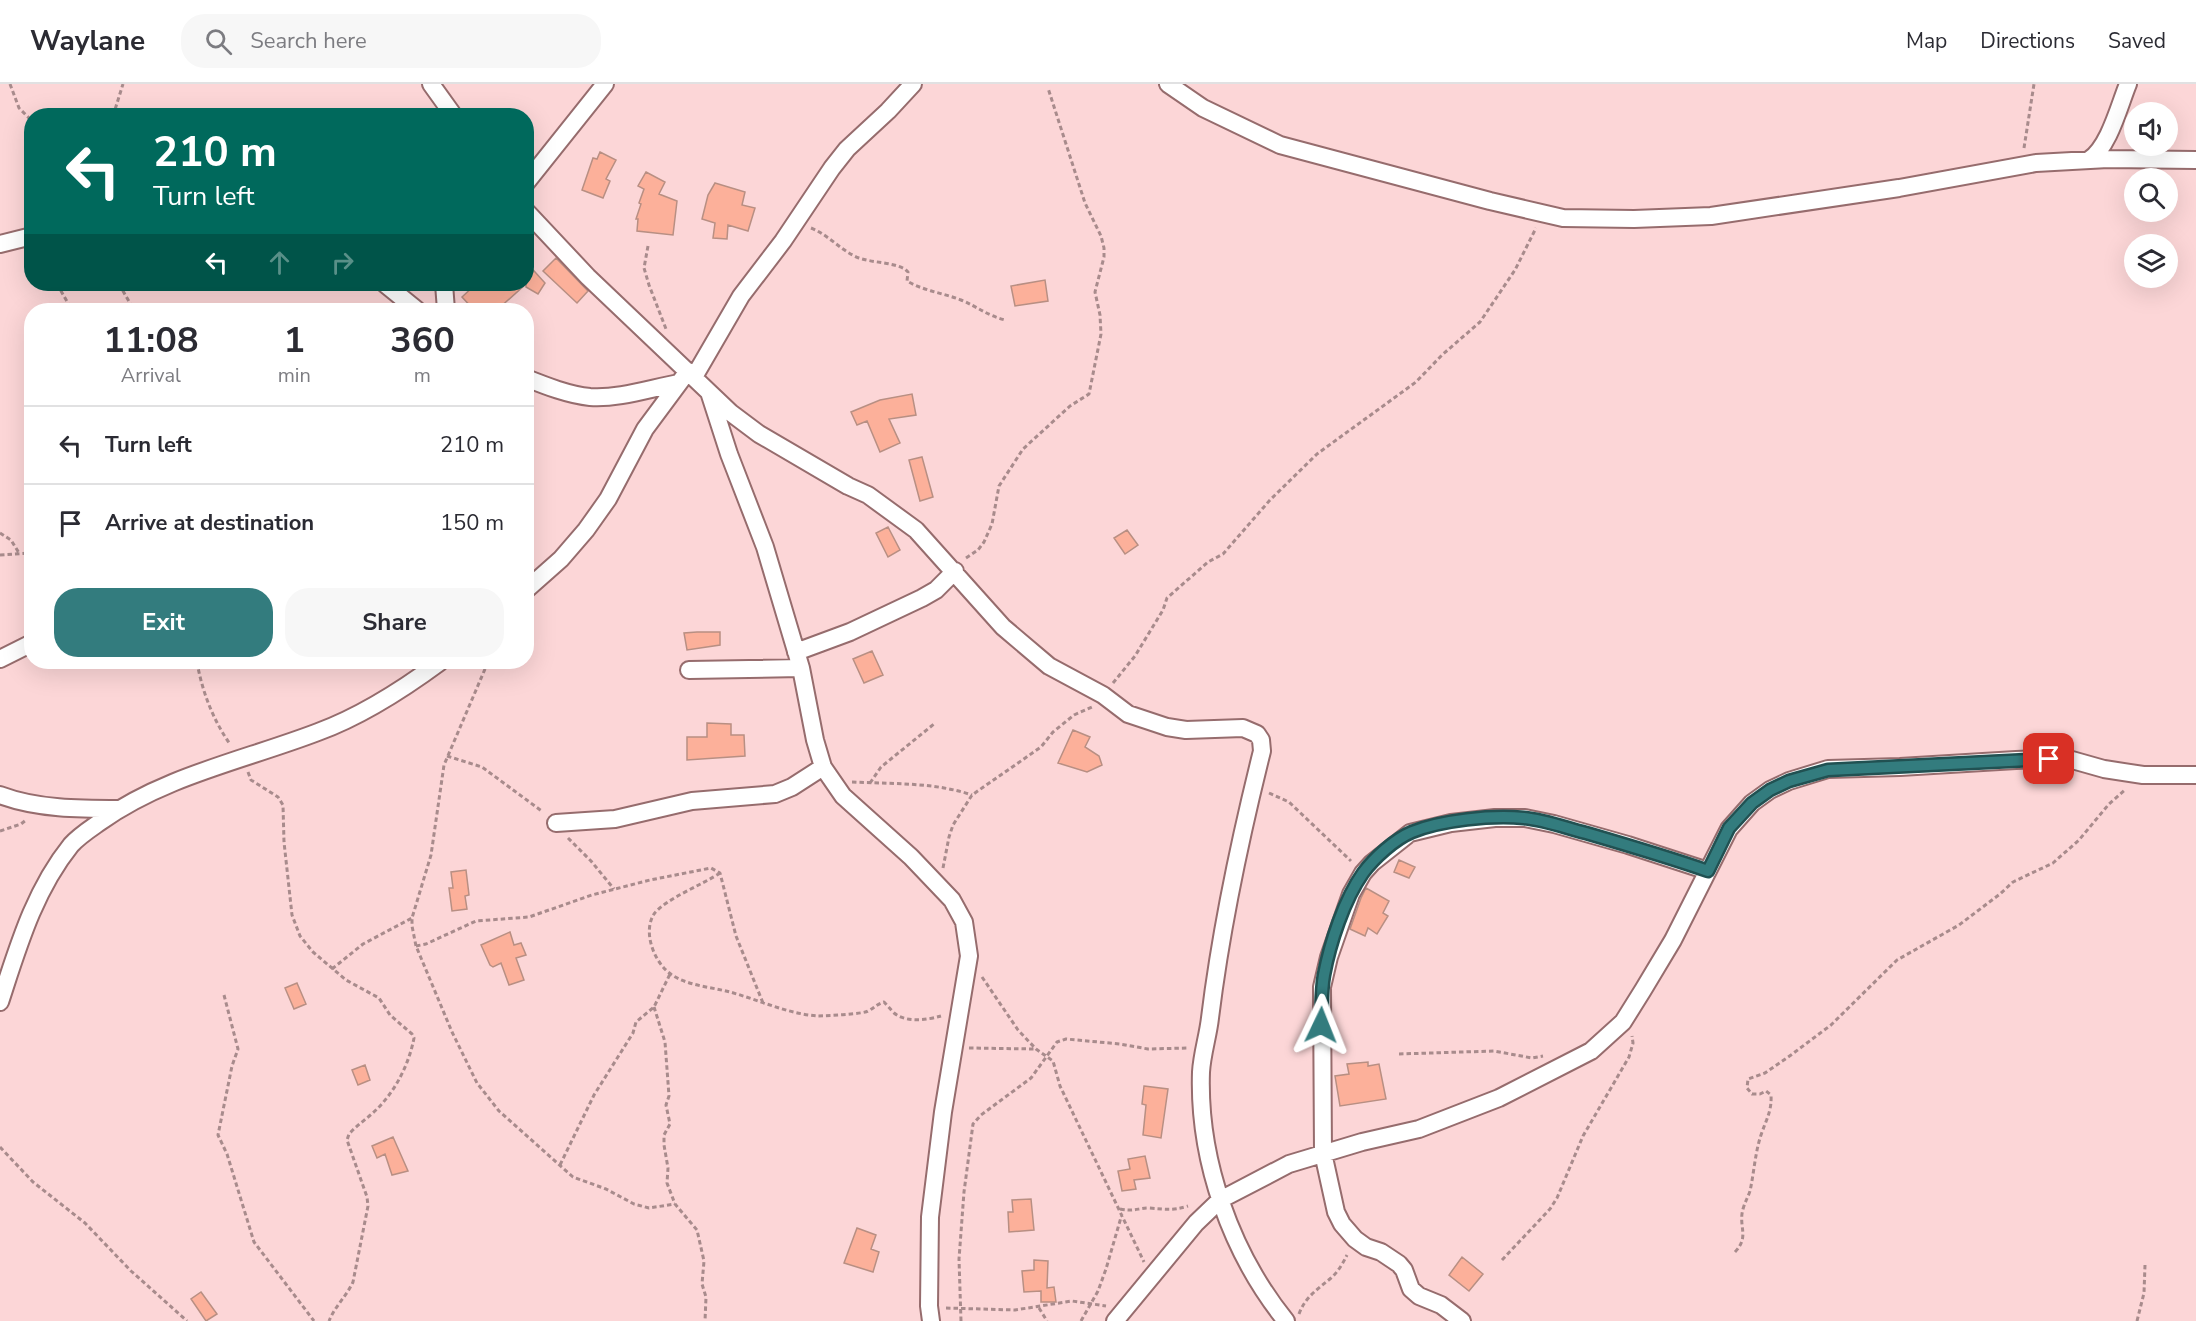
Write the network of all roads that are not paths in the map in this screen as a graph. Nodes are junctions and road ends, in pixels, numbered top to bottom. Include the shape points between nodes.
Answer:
1 (431, 84) edge
2 (605, 84) edge
3 (913, 84) edge
4 (1168, 84) edge
5 (2128, 84) edge
6 (447, 108) edge
7 (2088, 160) junction
8 (2196, 160) edge
9 (534, 173) edge
10 (534, 220) edge
11 (24, 238) edge
12 (0, 244) edge
13 (394, 291) edge
14 (408, 303) edge
15 (687, 377) junction
16 (534, 381) edge
17 (708, 391) junction
18 (953, 569) junction
19 (534, 583) edge
20 (24, 647) edge
21 (796, 652) junction
22 (0, 658) edge
23 (430, 669) edge
24 (801, 669) junction
25 (688, 670) dead end
26 (823, 766) junction
27 (2196, 775) edge
28 (0, 795) edge
29 (119, 808) junction
30 (556, 823) road end
31 (1708, 871) junction
32 (0, 1002) edge
33 (1323, 1153) junction
34 (1216, 1202) junction
35 (930, 1313) edge
36 (1115, 1321) edge
37 (1286, 1321) edge
38 (1462, 1321) edge

1 - 6 street
2 - 9 street
3 - 15 street via 847,149 819,185
4 - 7 street via 1203,108 1280,145 1563,218 1712,216 2027,165
5 - 7 street via 2102,146
7 - 8 street
10 - 15 street via 669,354
11 - 12 street
13 - 14 street
15 - 16 street via 640,391 591,397
15 - 17 street
15 - 19 street via 645,429 608,499 586,530
17 - 18 street via 759,434 868,495 916,530
17 - 21 street via 765,547
18 - 21 street via 936,590 922,598
18 - 34 street via 1004,627 1049,666 1099,701 1167,727 1243,728 1261,740 1262,751 1241,835 1220,948 1201,1072
20 - 22 street
21 - 24 street
23 - 29 street via 349,720 241,757
24 - 25 street
24 - 26 street
26 - 30 street via 775,794 692,801 615,819
26 - 35 street via 843,796 952,900 964,922 969,956 932,1191
27 - 31 street via 2144,775 2065,758 1828,770 1789,781 1752,803 1729,828
28 - 29 street via 43,805
29 - 32 street via 73,843 54,870 33,908
31 - 33 street via 1673,940 1623,1022 1591,1051 1499,1098 1419,1129
31 - 33 street via 1525,818 1451,823 1410,833 1390,847 1363,873 1351,894 1324,976
33 - 34 street via 1289,1164
33 - 38 street via 1342,1224 1366,1247 1392,1258 1419,1296 1441,1305
34 - 36 street
34 - 37 street via 1263,1291

